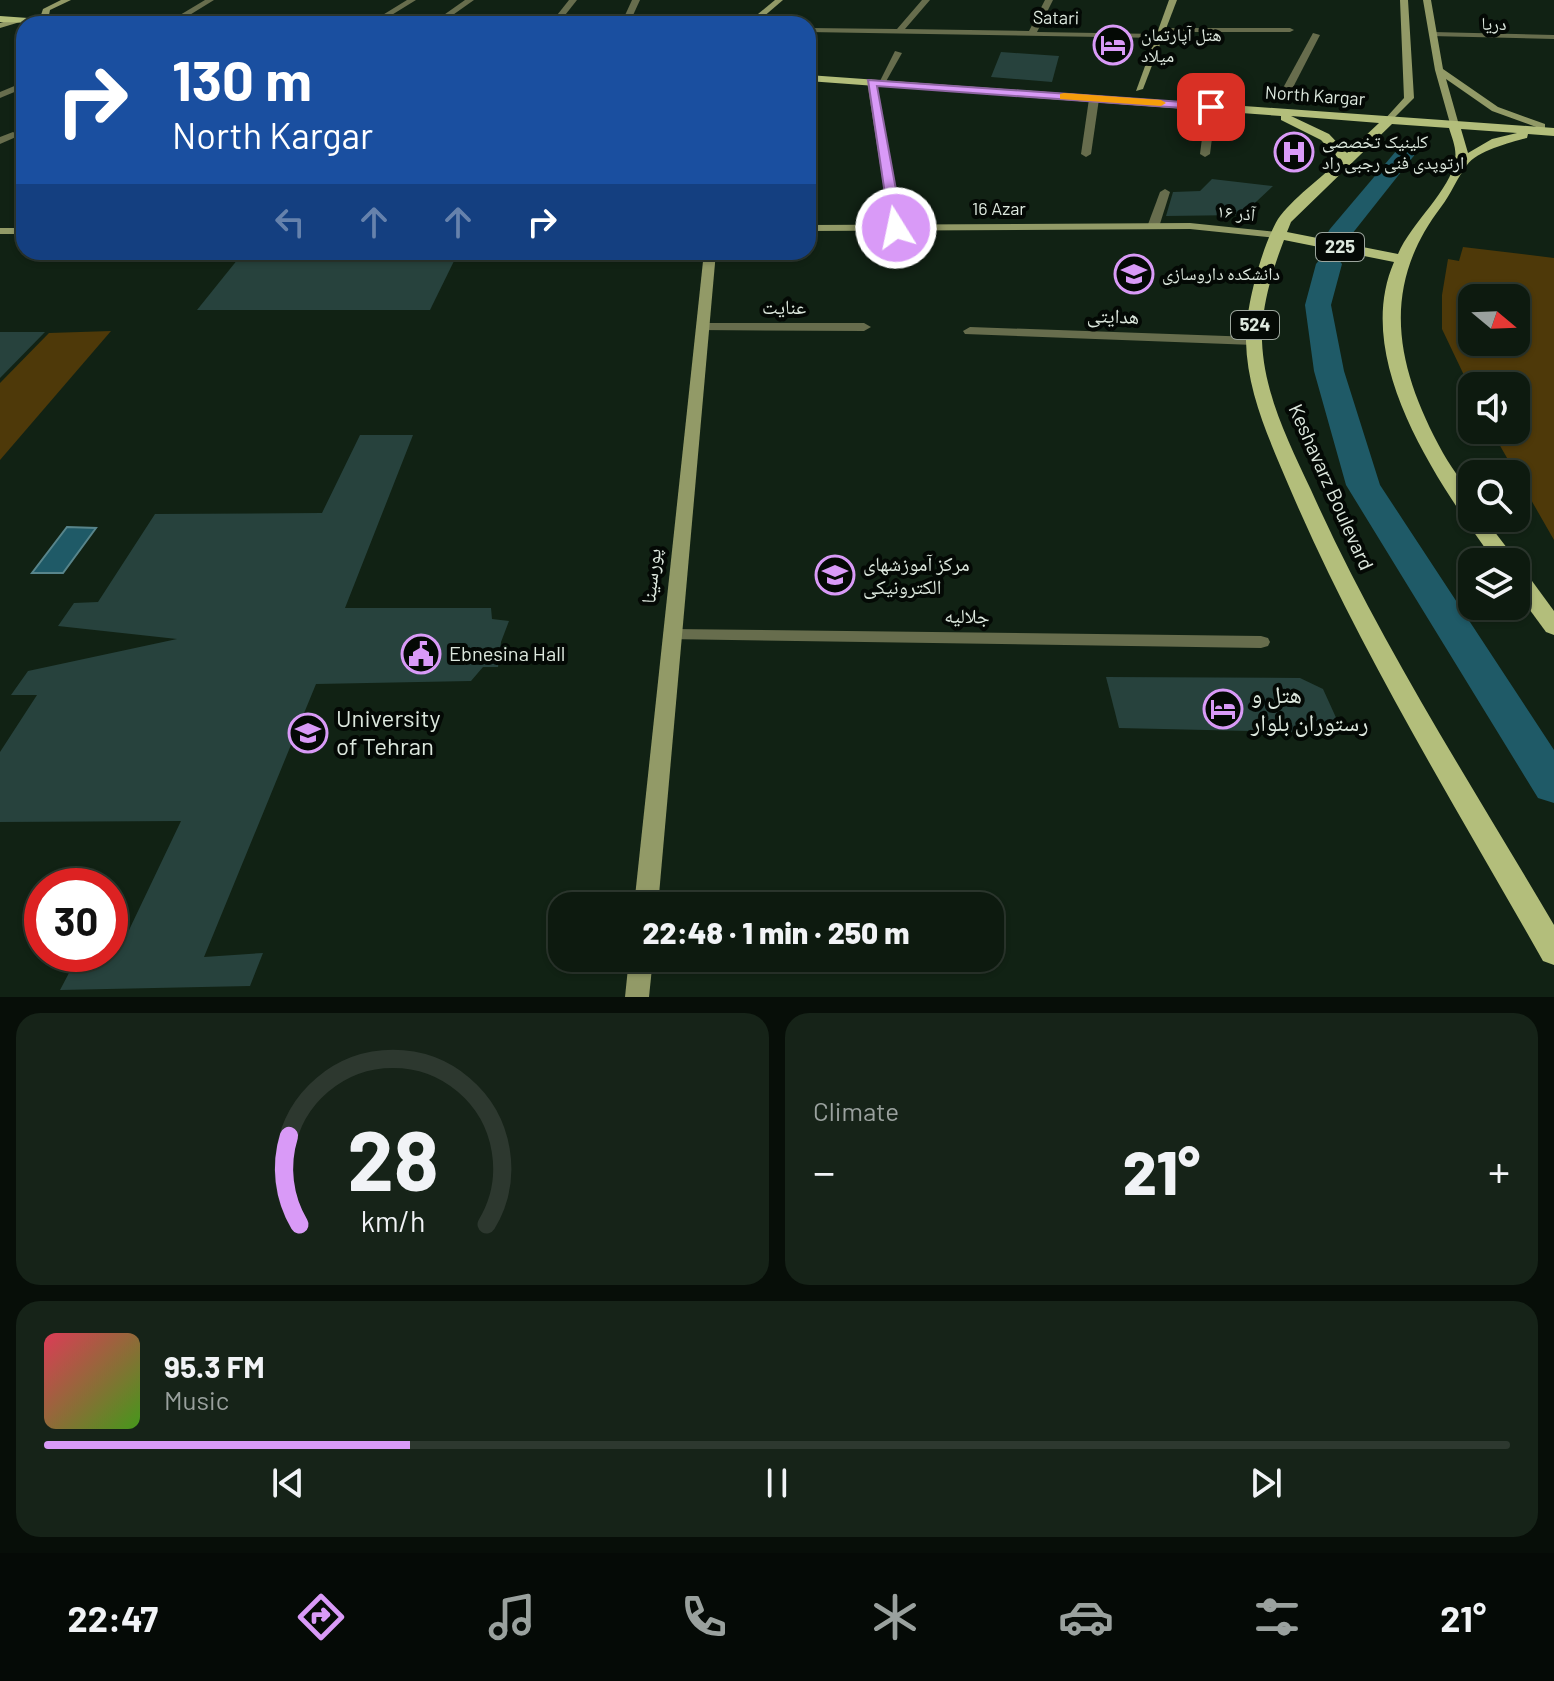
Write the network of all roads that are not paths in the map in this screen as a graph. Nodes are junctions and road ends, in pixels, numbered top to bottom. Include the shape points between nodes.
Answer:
1 (67, 0) edge
2 (210, 0) edge
3 (412, 0) edge
4 (470, 0) edge
5 (573, 0) edge
6 (779, 0) edge
7 (926, 0) edge
8 (1049, 0) edge
9 (1173, 0) edge
10 (1404, 0) edge
11 (1427, 0) edge
12 (46, 16) edge
13 (183, 16) edge
14 (385, 16) edge
15 (447, 16) edge
16 (560, 16) edge
17 (760, 16) edge
18 (816, 30) edge
19 (1290, 30) dead end
20 (899, 32) junction
21 (1161, 33) junction
22 (1032, 34) junction
23 (1316, 35) dead end
24 (1434, 36) junction
25 (1551, 41) edge
26 (898, 53) dead end
27 (1439, 70) junction
28 (816, 79) edge
29 (876, 83) junction
30 (1139, 89) joint
31 (1094, 99) junction
32 (1134, 101) junction
33 (1282, 105) junction
34 (1211, 107) junction
35 (1258, 110) junction
36 (1389, 120) junction
37 (1452, 122) junction
38 (1549, 129) edge
39 (13, 135) dead end
40 (0, 141) edge
41 (1086, 154) dead end
42 (1205, 154) dead end
43 (1347, 161) junction
44 (1461, 162) junction
45 (1165, 192) dead end
46 (1153, 227) junction
47 (816, 228) edge
48 (896, 228) junction
49 (1278, 235) junction
50 (1402, 259) junction
51 (709, 260) edge
52 (703, 327) junction
53 (864, 327) dead end
54 (970, 331) dead end
55 (1254, 341) junction
56 (1458, 492) edge
57 (1530, 594) edge
58 (1554, 627) edge
59 (672, 635) junction
60 (1261, 642) dead end
61 (647, 892) edge
62 (1554, 952) edge
63 (640, 972) edge
64 (637, 997) edge

1 - 12 street via 46,10
2 - 13 street
3 - 14 street
4 - 15 street
5 - 16 street
6 - 17 street
7 - 20 street
8 - 22 street
9 - 21 street
10 - 36 street, Keshavarz Boulevard / 524 via 1409,98
11 - 24 street
18 - 20 street, Satari
19 - 21 street, Satari
20 - 22 street, Satari
21 - 22 street, Satari
21 - 30 street
23 - 33 street
24 - 25 street, دریا
24 - 27 street
26 - 29 street
27 - 37 street
27 - 38 street via 1495,109
28 - 29 main road, North Kargar
29 - 31 main road, North Kargar
29 - 48 street
30 - 32 main road
31 - 32 main road, North Kargar
31 - 41 street
32 - 34 main road, North Kargar
33 - 35 main road, North Kargar
33 - 36 main road, North Kargar
34 - 35 main road, North Kargar
34 - 42 street
35 - 43 main road via 1309,128 1335,145
36 - 37 main road, North Kargar
36 - 43 main road, Keshavarz Boulevard / 524
37 - 38 main road, North Kargar
37 - 44 main road
38 - 44 main road via 1496,142
39 - 40 street
43 - 49 main road, Keshavarz Boulevard / 524 via 1285,220
44 - 50 main road
45 - 46 street
46 - 48 street, 16 Azar / 225
46 - 49 street, ۱۶ آذر / 225
47 - 48 street, 16 Azar / 225
49 - 50 main road, 225
49 - 55 main road, Keshavarz Boulevard / 524 via 1256,312
50 - 56 main road via 1390,300 1402,373 1425,439
51 - 52 street, پورسینا
52 - 53 street, عنایت
52 - 59 street, پورسینا
54 - 55 street, هدایتی
55 - 62 main road, Keshavarz Boulevard / 524 via 1271,422 1327,550
57 - 58 main road
59 - 60 street, جلالیه
59 - 61 street, پورسینا
63 - 64 street

